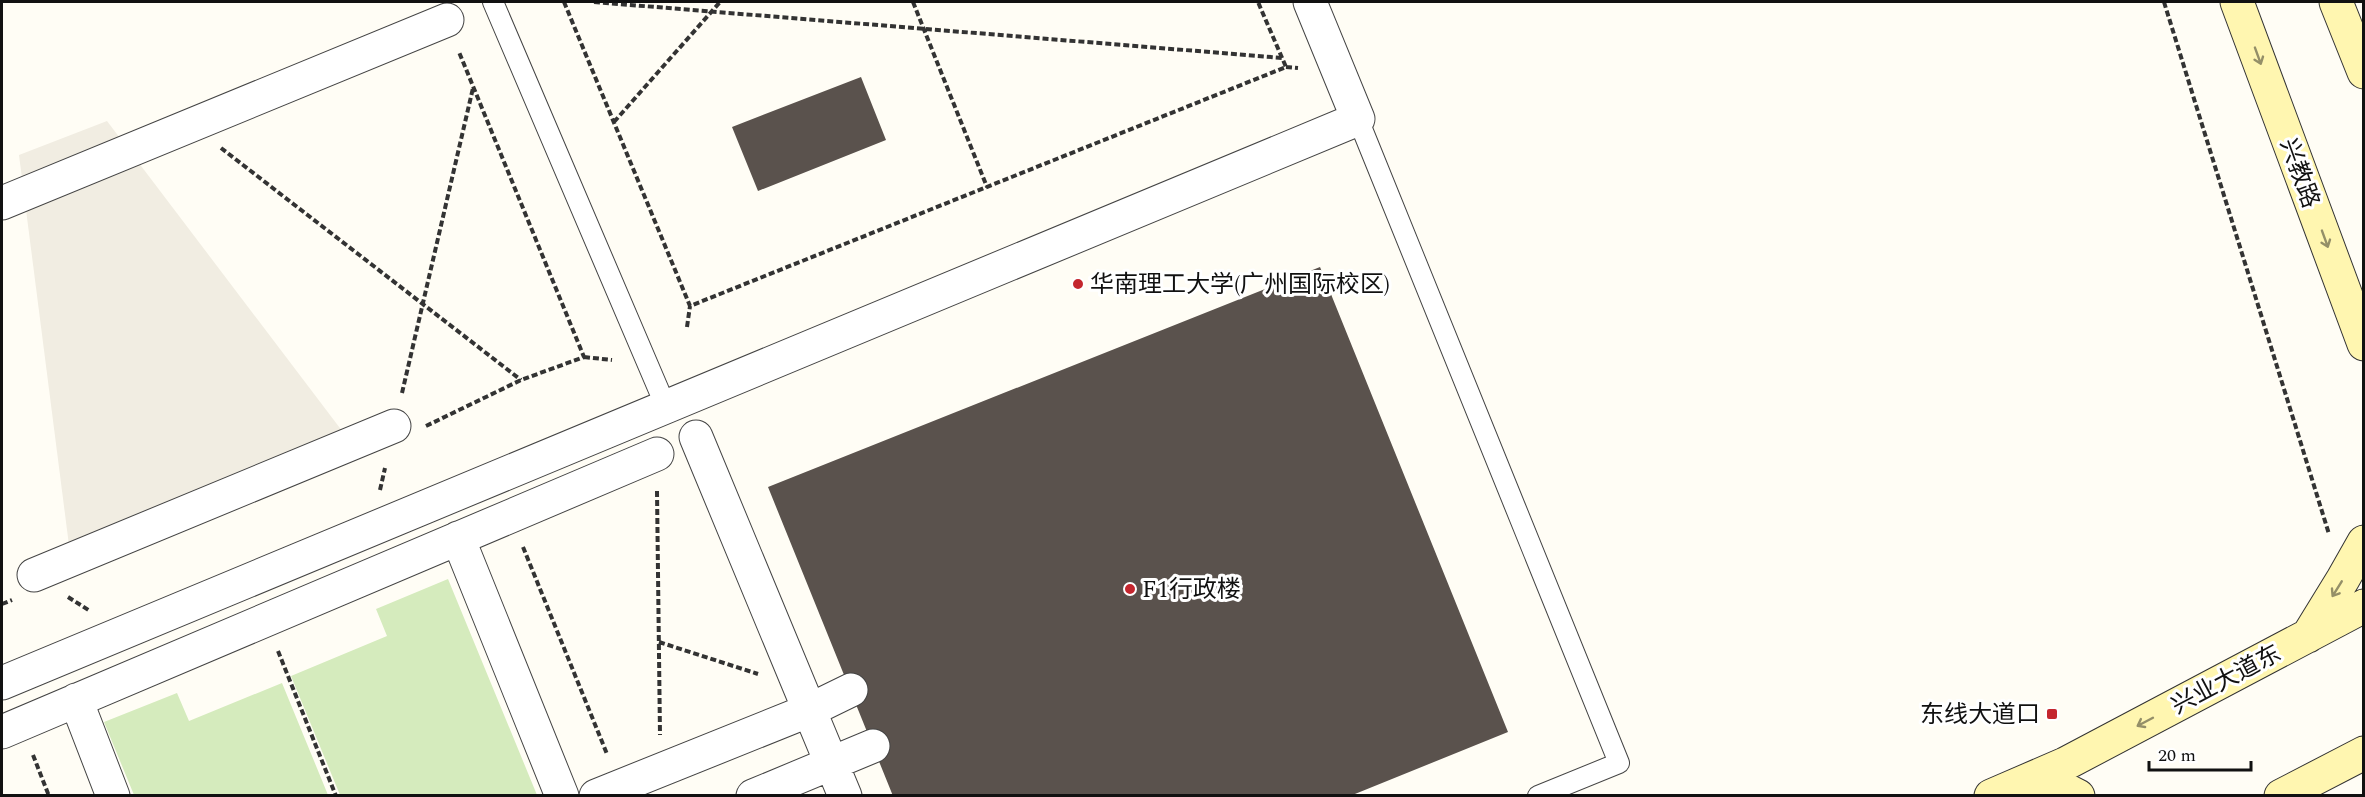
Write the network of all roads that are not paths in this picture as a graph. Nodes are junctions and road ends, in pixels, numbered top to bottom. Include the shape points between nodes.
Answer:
1 (493, 2) edge
2 (1310, 2) edge
3 (2237, 2) edge
4 (2336, 2) edge
5 (447, 20) road end
6 (2364, 72) edge
7 (1358, 119) junction
8 (2, 203) edge
9 (2364, 344) edge
10 (666, 407) junction
11 (407, 428) road end
12 (696, 437) dead end
13 (657, 454) road end
14 (458, 538) junction
15 (2364, 542) edge
16 (34, 575) dead end
17 (2364, 606) edge
18 (2308, 636) junction
19 (2, 683) edge
20 (851, 690) dead end
21 (805, 698) junction
22 (76, 700) junction
23 (11, 727) edge
24 (873, 746) dead end
25 (2364, 753) edge
26 (832, 763) junction
27 (608, 791) edge
28 (113, 795) edge
29 (562, 795) edge
30 (753, 795) edge
31 (845, 795) edge
32 (1538, 795) edge
33 (1993, 795) edge
34 (2078, 795) edge
35 (2281, 795) edge

1 - 10 lane
2 - 7 street
3 -> 9 main road, 兴教路
4 - 6 main road
5 - 8 street
7 - 10 street
7 - 32 lane via 1619,763
10 - 19 street
11 - 16 street
12 - 21 street
13 - 14 street
14 - 22 street
14 - 29 street
15 -> 18 main road
17 - 18 main road, 兴业大道东
18 -> 33 main road, 兴业大道东 via 2065,764
20 - 21 street
21 - 26 street
21 - 27 street via 660,770
22 - 23 street
22 - 28 street
24 - 26 street
25 - 35 main road
26 - 30 street
26 - 31 street
33 - 34 main road via 2038,785 2060,787

